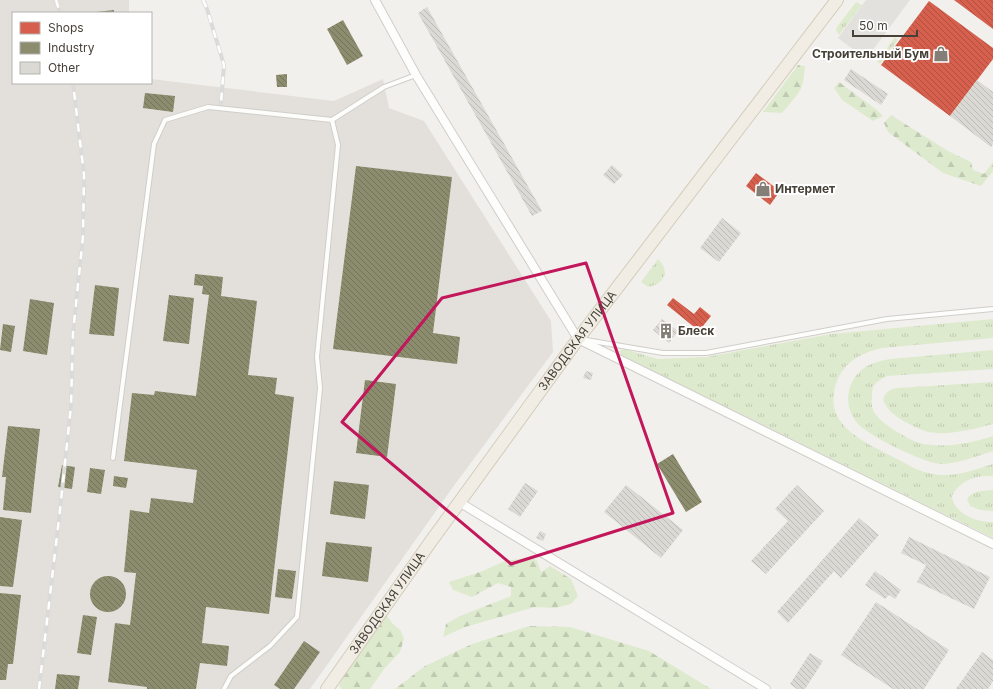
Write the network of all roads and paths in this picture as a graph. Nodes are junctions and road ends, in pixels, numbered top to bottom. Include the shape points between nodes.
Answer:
1 (375, 0) edge
2 (837, 0) edge
3 (416, 75) junction
4 (332, 120) junction
5 (993, 309) edge
6 (578, 339) junction
7 (113, 458) dead end
8 (459, 502) junction
9 (993, 544) edge
10 (224, 689) edge
11 (327, 689) edge
12 (766, 689) edge

1 - 3 street
2 - 6 main road, ЗАВОДСКАЯ УЛИЦА
3 - 4 lane via 384,87
3 - 6 street
4 - 7 lane via 208,107 165,120 154,144
4 - 10 lane via 338,144 317,357 320,388 297,617 270,646 231,676
5 - 6 lane via 887,319 706,353 663,352
6 - 8 main road, ЗАВОДСКАЯ УЛИЦА
6 - 9 street
8 - 11 main road, ЗАВОДСКАЯ УЛИЦА
8 - 12 street

